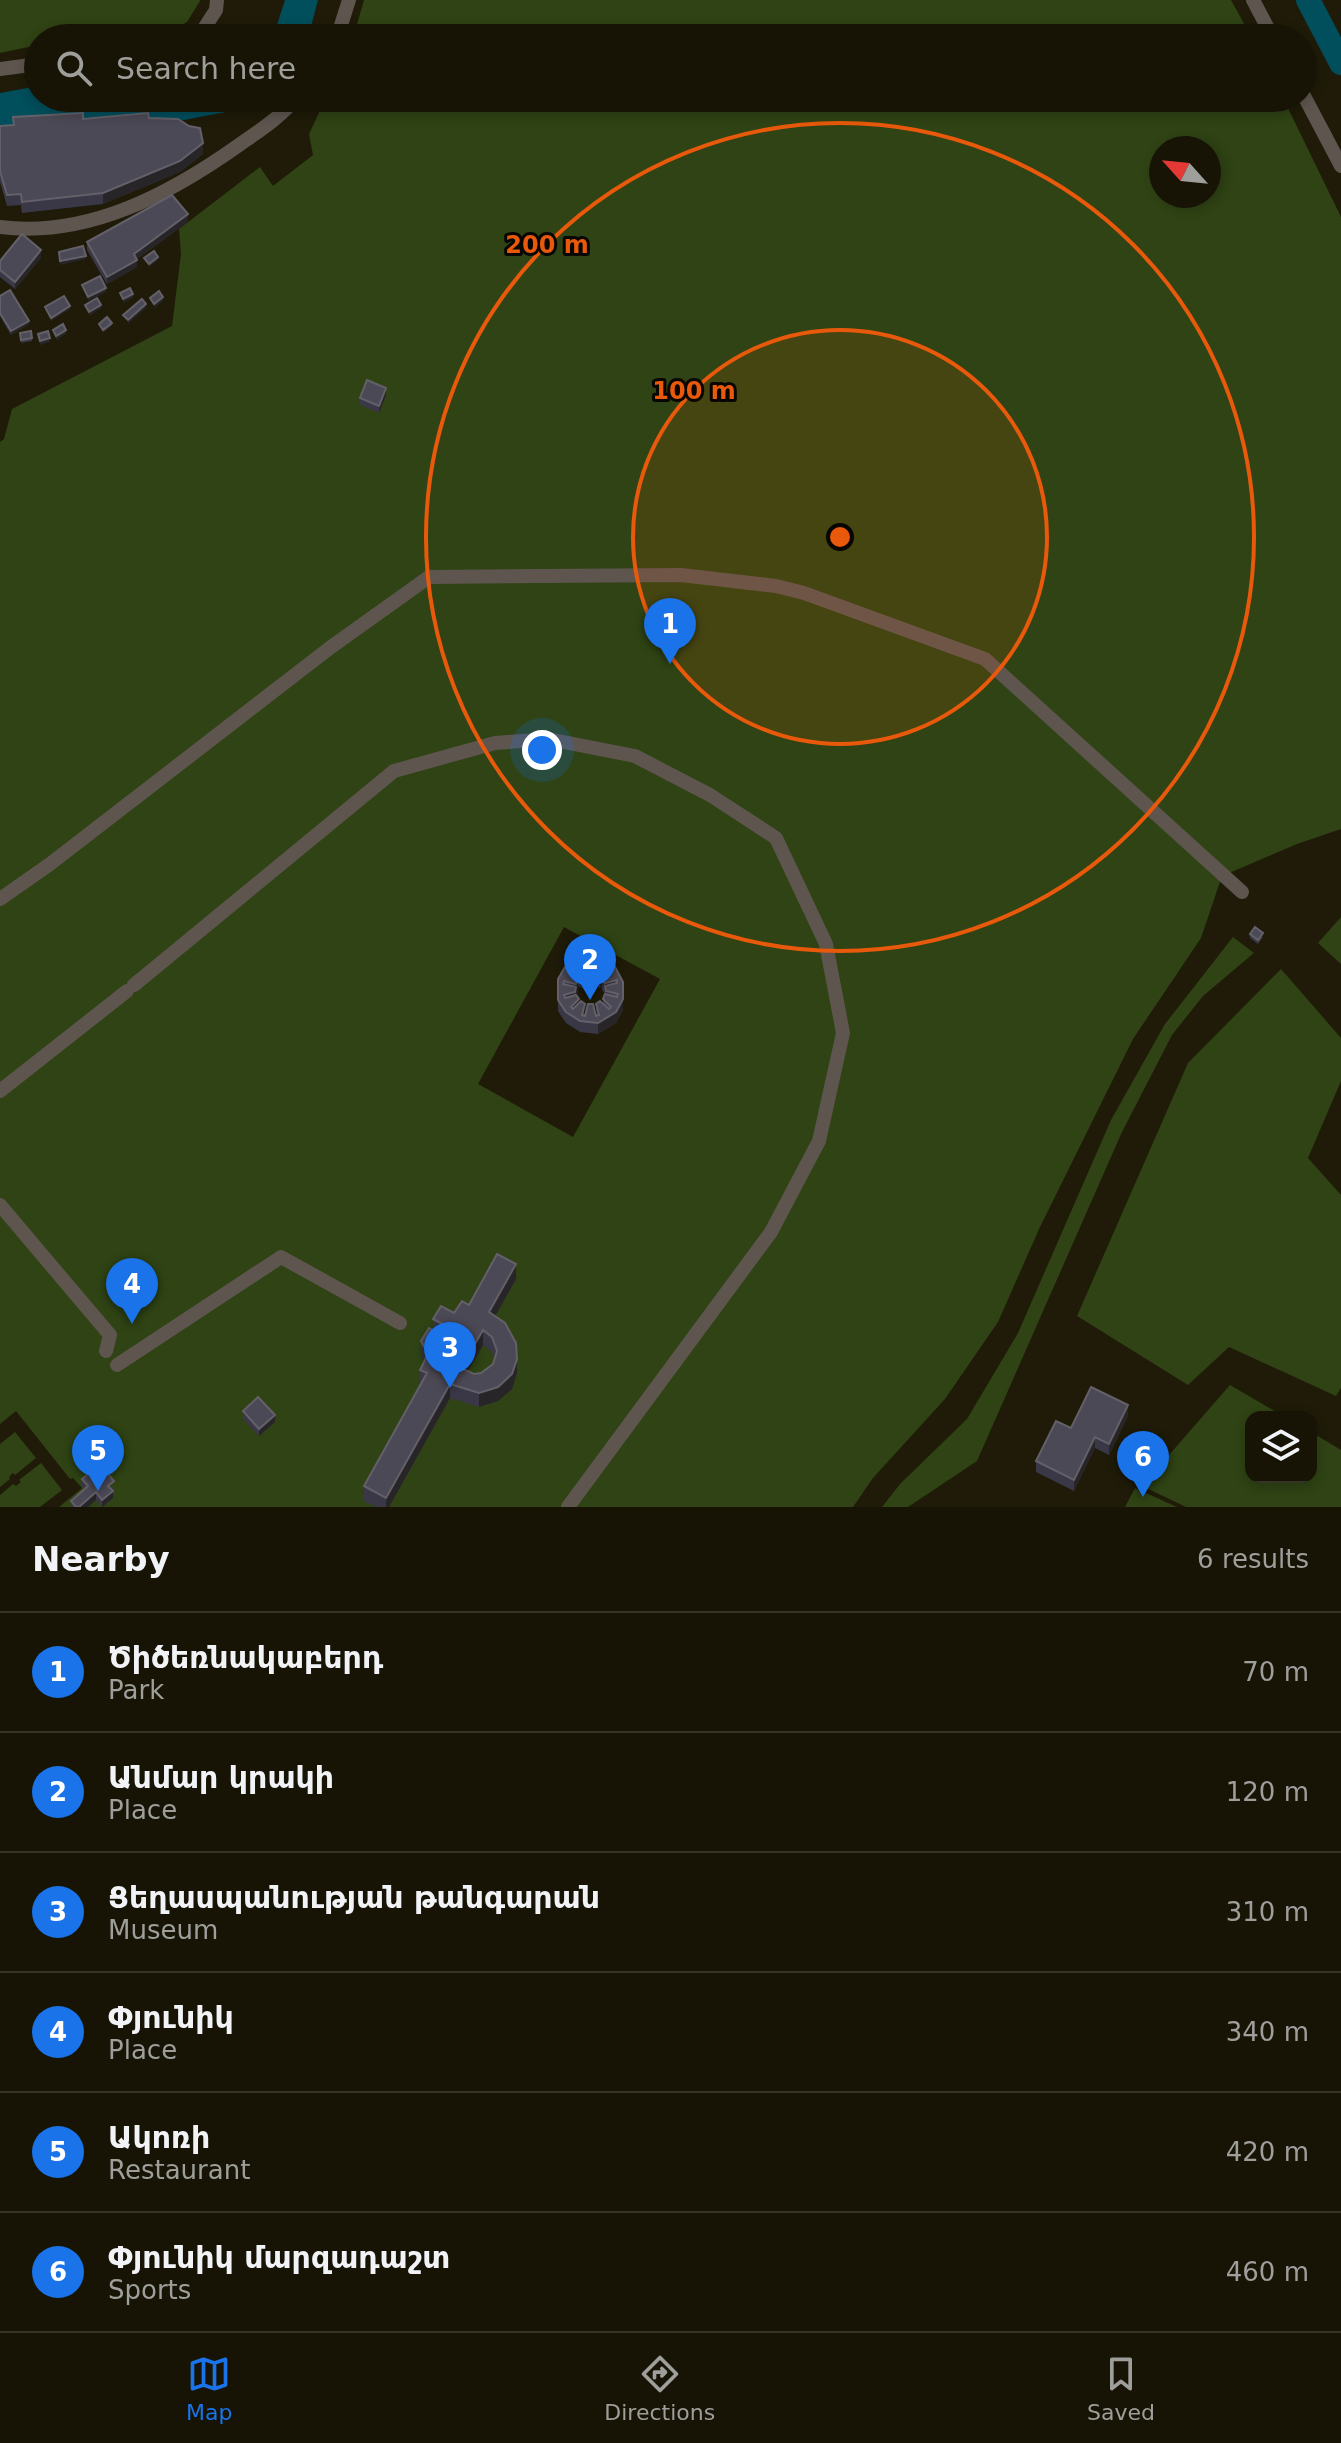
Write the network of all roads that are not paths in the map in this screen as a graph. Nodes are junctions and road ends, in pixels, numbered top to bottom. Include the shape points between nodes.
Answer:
1 (217, 0) edge
2 (349, 0) edge
3 (1253, 0) edge
4 (207, 24) edge
5 (341, 24) edge
6 (1266, 24) edge
7 (24, 66) edge
8 (0, 69) edge
9 (283, 112) edge
10 (1312, 112) edge
11 (1341, 166) edge
12 (0, 227) edge
13 (1242, 892) dead end
14 (0, 899) edge
15 (0, 1091) edge
16 (0, 1205) edge
17 (400, 1323) dead end
18 (106, 1351) dead end
19 (117, 1365) dead end
20 (568, 1507) edge

1 - 4 street
2 - 5 street
3 - 6 street
7 - 8 street
9 - 12 street via 176,187 105,217 47,229
10 - 11 street
13 - 14 street via 985,659 776,586 681,575 429,577
15 - 20 street via 394,771 495,743 548,739 635,756 700,789 776,838 826,944 843,1033 819,1141 771,1232
16 - 18 street via 110,1335
17 - 19 street via 281,1257

